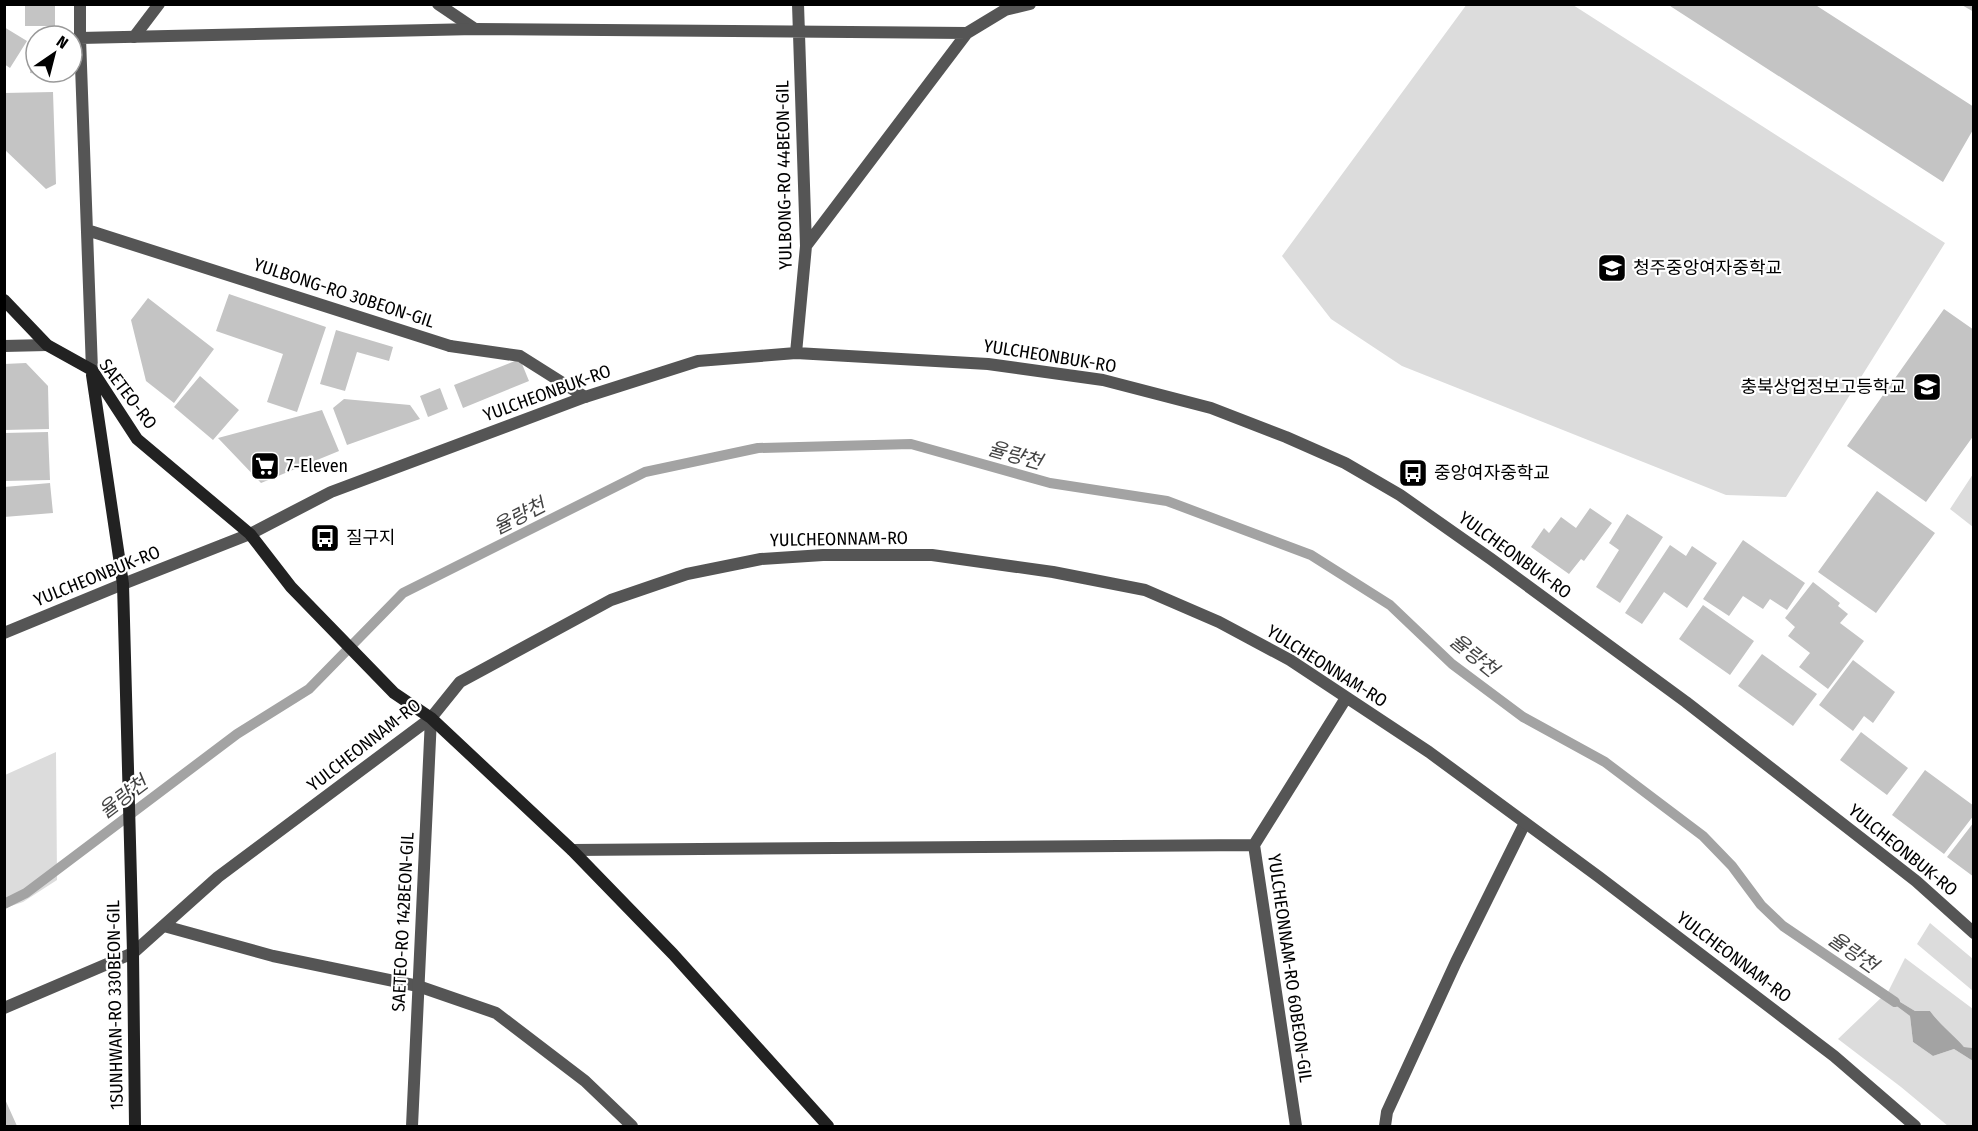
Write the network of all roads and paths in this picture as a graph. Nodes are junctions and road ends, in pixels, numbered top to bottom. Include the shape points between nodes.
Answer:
1 (80, 4) edge
2 (159, 4) edge
3 (438, 4) edge
4 (798, 4) edge
5 (1030, 4) edge
6 (80, 24) edge
7 (475, 29) junction
8 (799, 32) junction
9 (967, 33) junction
10 (134, 37) junction
11 (84, 39) edge
12 (82, 84) edge
13 (87, 230) junction
14 (806, 246) junction
15 (4, 300) edge
16 (47, 345) junction
17 (4, 346) edge
18 (796, 353) junction
19 (92, 370) junction
20 (585, 397) junction
21 (250, 534) junction
22 (123, 584) junction
23 (4, 633) edge
24 (1346, 698) junction
25 (431, 718) junction
26 (1525, 823) junction
27 (1254, 845) junction
28 (573, 850) junction
29 (164, 926) junction
30 (1974, 933) edge
31 (133, 953) junction
32 (418, 986) junction
33 (4, 1008) edge
34 (135, 1126) edge
35 (412, 1126) edge
36 (632, 1126) edge
37 (828, 1126) edge
38 (1296, 1126) edge
39 (1385, 1126) edge
40 (1915, 1126) edge

1 - 6 street
2 - 10 street
3 - 7 street
4 - 8 street, YULBONG-RO 44BEON-GIL
5 - 9 street via 1005,10
7 - 8 street
7 - 10 street
8 - 9 street
8 - 14 street, YULBONG-RO 44BEON-GIL
9 - 14 street
10 - 11 street
12 - 13 street
13 - 19 street
13 - 20 street, YULBONG-RO 30BEON-GIL via 450,346 520,356
14 - 18 street, YULBONG-RO 44BEON-GIL
15 - 16 street, SAETEO-RO
16 - 17 street
16 - 19 street, SAETEO-RO
18 - 20 street, YULCHEONBUK-RO via 698,361
18 - 30 street, YULCHEONBUK-RO via 988,364 1103,380 1211,408 1345,463 1491,559 1686,702 1916,881
19 - 21 street, SAETEO-RO via 137,439
19 - 22 street, 1SUNHWAN-RO 330BEON-GIL
20 - 21 street, YULCHEONBUK-RO via 331,492
21 - 22 street, YULCHEONBUK-RO
21 - 25 street, SAETEO-RO via 291,587 394,693
22 - 23 street, YULCHEONBUK-RO
22 - 31 street, 1SUNHWAN-RO 330BEON-GIL
24 - 25 street, YULCHEONNAM-RO via 1290,660 1219,622 1145,590 932,555 823,555 761,559 687,574 611,600 460,682
24 - 26 street, YULCHEONNAM-RO via 1429,752
24 - 27 street, YULCHEONNAM-RO 60BEON-GIL
25 - 28 street, SAETEO-RO
25 - 29 street, YULCHEONNAM-RO via 218,877
25 - 32 street, SAETEO-RO 142BEON-GIL
26 - 39 street via 1456,962 1387,1112
26 - 40 street, YULCHEONNAM-RO via 1834,1056
27 - 28 street
27 - 38 street, YULCHEONNAM-RO 60BEON-GIL
28 - 37 street, SAETEO-RO
29 - 31 street, YULCHEONNAM-RO
29 - 32 street via 273,956
31 - 33 street, YULCHEONNAM-RO
31 - 34 street, 1SUNHWAN-RO 330BEON-GIL
32 - 35 street, SAETEO-RO 142BEON-GIL
32 - 36 street via 495,1013 585,1081

